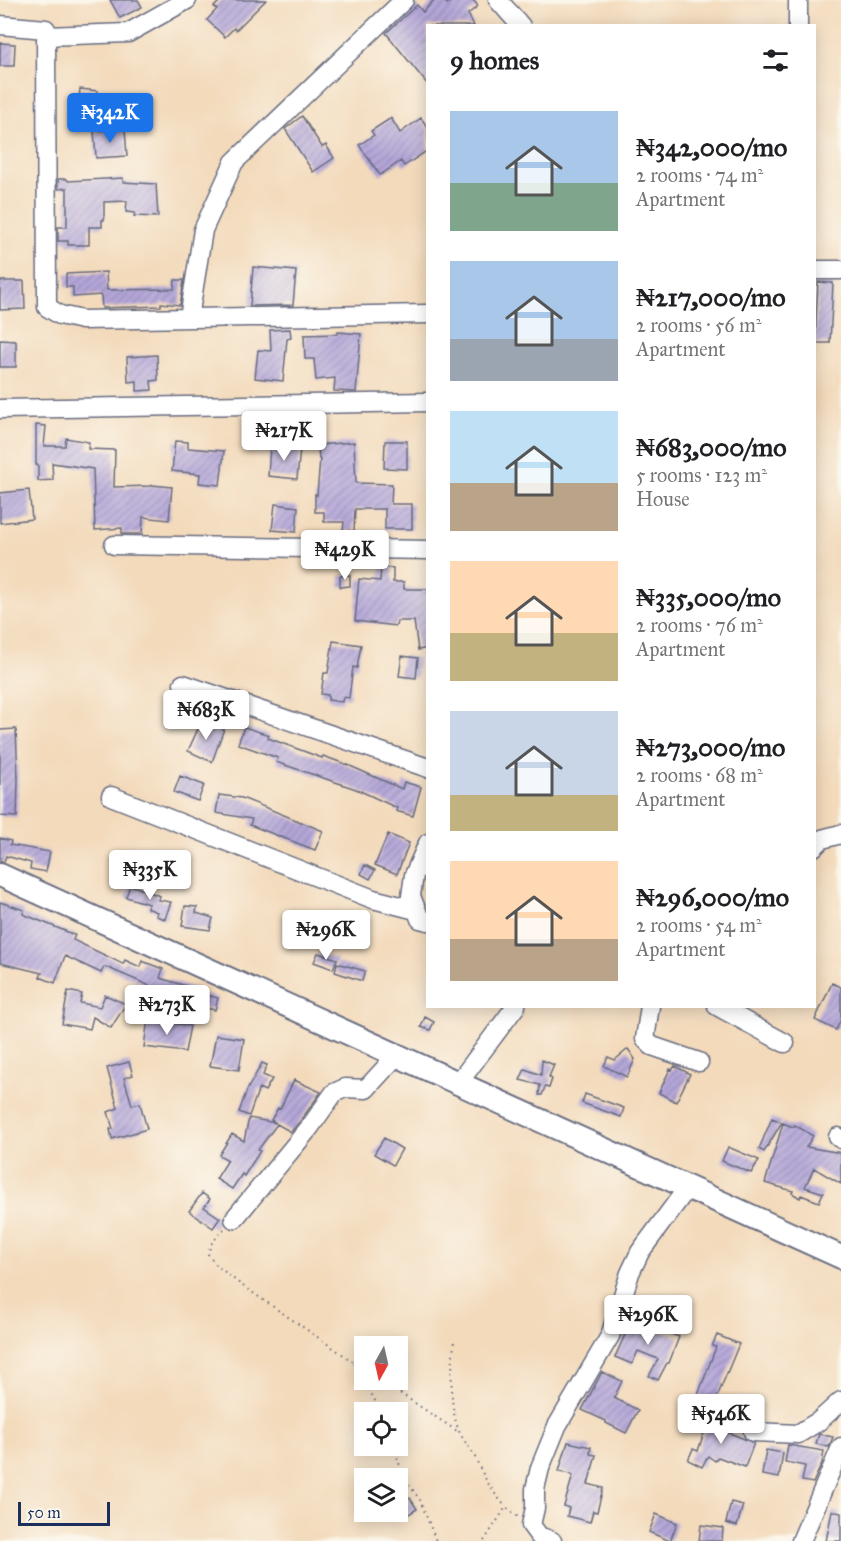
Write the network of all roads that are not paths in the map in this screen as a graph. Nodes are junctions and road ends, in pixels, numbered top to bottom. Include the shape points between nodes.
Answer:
1 (187, 0) edge
2 (404, 0) edge
3 (498, 0) edge
4 (797, 0) edge
5 (519, 24) edge
6 (798, 24) edge
7 (0, 25) edge
8 (46, 36) junction
9 (816, 270) edge
10 (841, 270) edge
11 (426, 314) edge
12 (189, 318) junction
13 (426, 402) edge
14 (0, 409) edge
15 (114, 545) dead end
16 (426, 550) edge
17 (183, 684) dead end
18 (426, 767) edge
19 (111, 796) dead end
20 (841, 834) edge
21 (816, 845) edge
22 (426, 848) edge
23 (0, 875) edge
24 (422, 915) edge
25 (514, 1008) edge
26 (651, 1008) edge
27 (721, 1008) edge
28 (785, 1043) dead end
29 (398, 1054) junction
30 (699, 1062) dead end
31 (459, 1082) junction
32 (688, 1187) junction
33 (234, 1219) road end
34 (841, 1257) edge
35 (841, 1401) edge
36 (753, 1432) dead end
37 (841, 1447) edge
38 (552, 1541) edge
39 (801, 1541) edge

1 - 8 street via 128,33
2 - 12 street via 234,162 202,230
3 - 5 street
4 - 6 street
7 - 8 street via 46,29
8 - 12 street via 47,307 81,320
9 - 10 street
11 - 12 street
13 - 14 street
15 - 16 street
17 - 18 street
19 - 24 street
20 - 21 street via 822,839
22 - 24 street via 414,875 411,896
23 - 29 main road
25 - 31 street
26 - 30 street via 645,1039 652,1046
27 - 28 street
29 - 31 main road
29 - 33 street via 366,1089 345,1088 334,1093
31 - 32 main road
32 - 34 main road
32 - 38 street via 640,1252 610,1336 557,1426 540,1468 531,1525 539,1536
35 - 36 street via 798,1434
37 - 39 street

